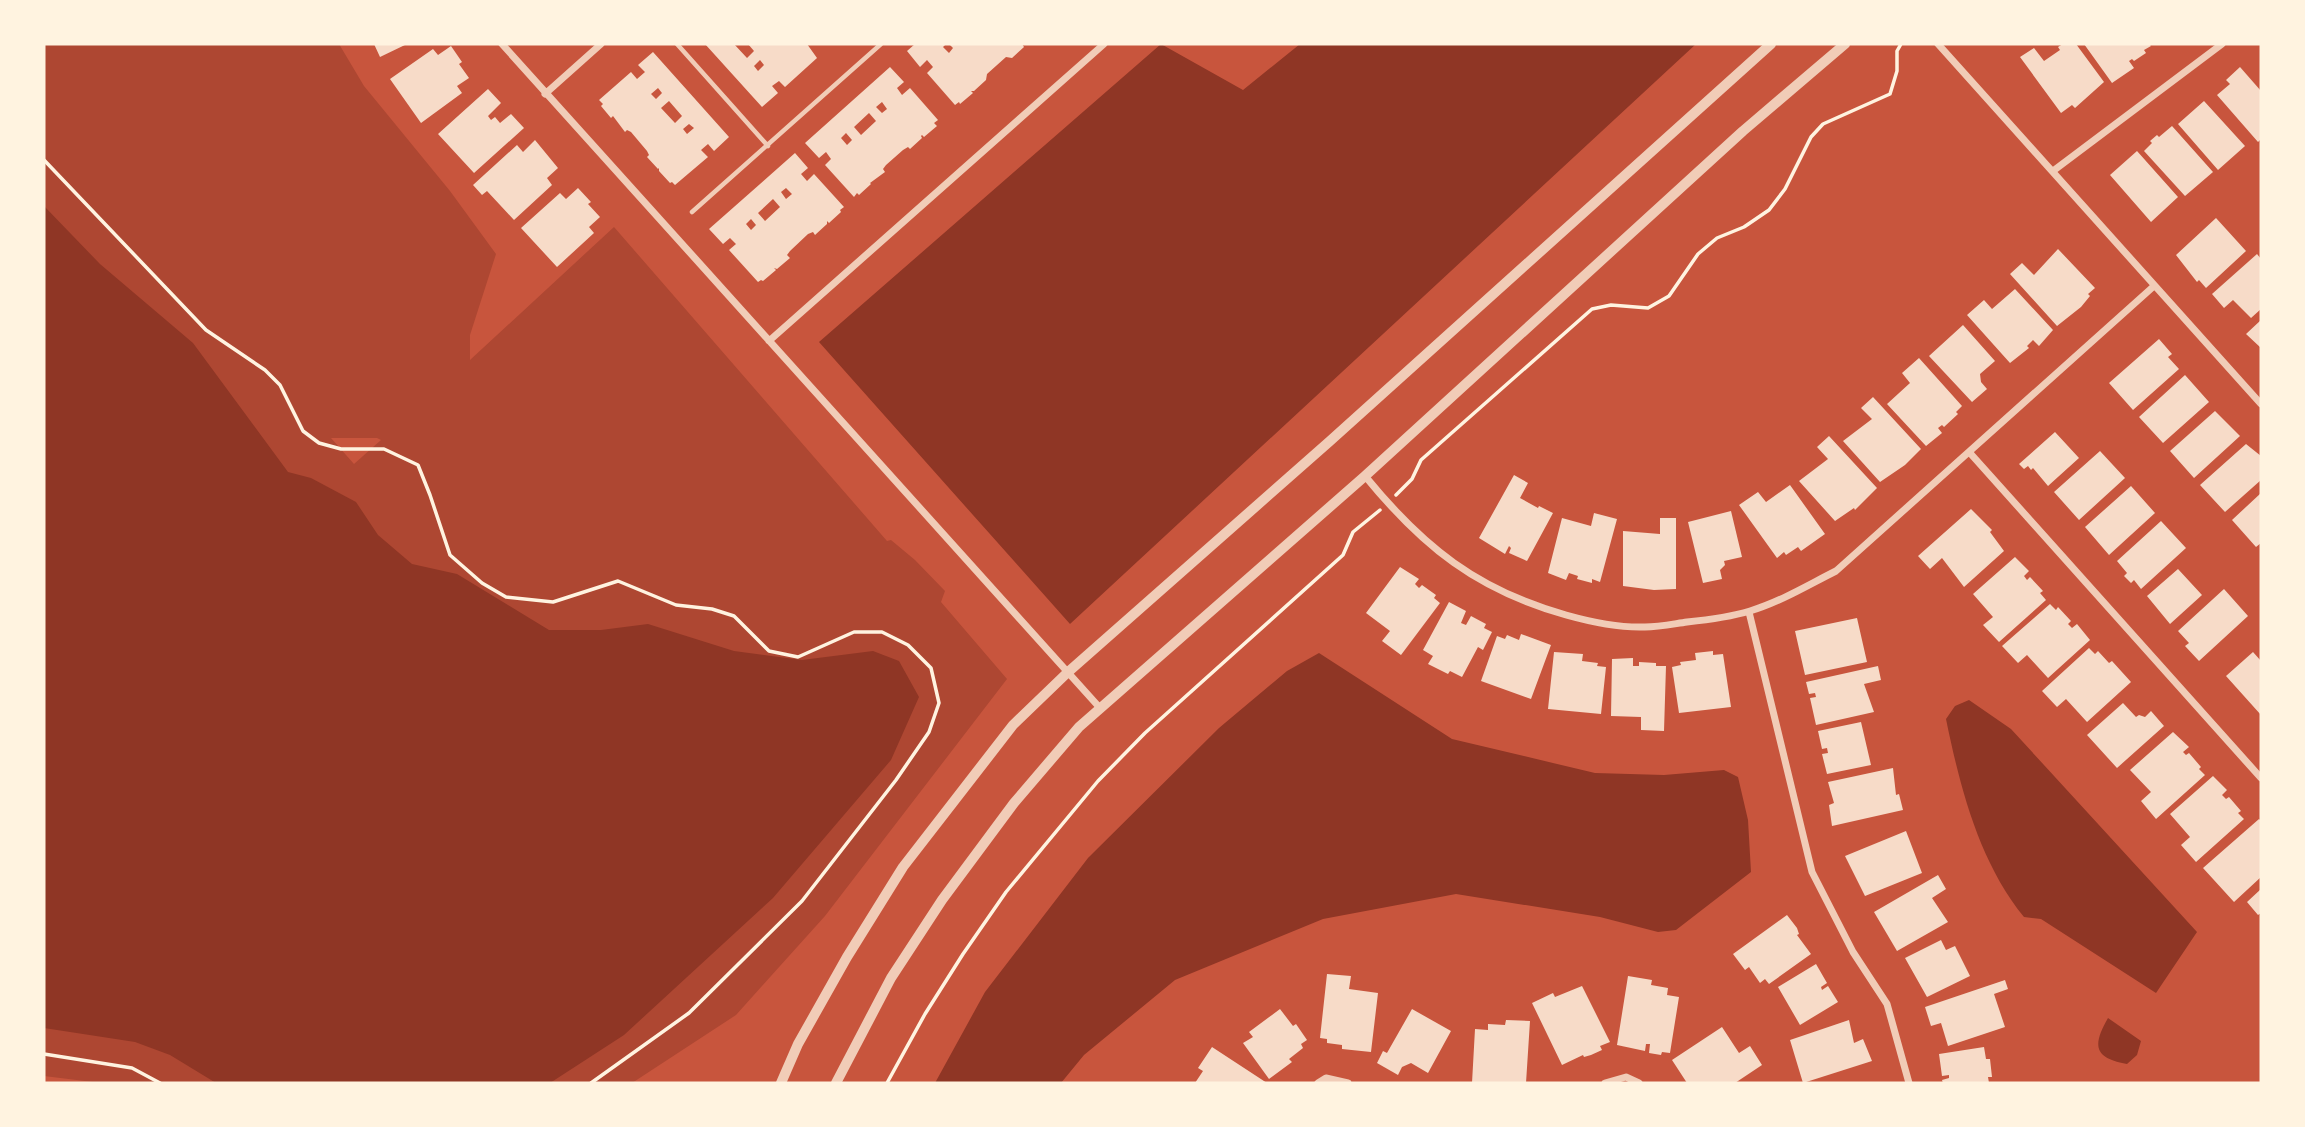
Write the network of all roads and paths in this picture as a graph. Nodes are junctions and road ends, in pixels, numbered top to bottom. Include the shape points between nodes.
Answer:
1 (502, 44) edge
2 (601, 44) edge
3 (677, 44) edge
4 (881, 44) edge
5 (1104, 44) edge
6 (1771, 44) edge
7 (1844, 44) edge
8 (1901, 44) edge
9 (1938, 44) edge
10 (2222, 44) edge
11 (545, 94) junction
12 (768, 146) junction
13 (44, 160) edge
14 (2053, 171) junction
15 (692, 212) dead end
16 (2154, 286) junction
17 (769, 341) junction
18 (2261, 404) edge
19 (1970, 453) junction
20 (1365, 476) junction
21 (1387, 504) junction
22 (1749, 611) junction
23 (1067, 673) junction
24 (1100, 708) junction
25 (2261, 777) edge
26 (44, 1054) edge
27 (160, 1083) edge
28 (591, 1083) edge
29 (781, 1083) edge
30 (836, 1083) edge
31 (887, 1083) edge
32 (1318, 1083) edge
33 (1348, 1083) edge
34 (1605, 1083) edge
35 (1639, 1083) edge
36 (1909, 1083) edge

1 - 11 street
2 - 11 street
3 - 12 lane
4 - 12 lane
5 - 17 street
6 - 23 street
7 - 20 street
8 - 21 path via 1890,94 1824,124 1811,137 1769,210 1717,238 1698,254 1669,296 1648,307 1592,309 1421,460 1412,478
9 - 14 street
10 - 14 street
11 - 17 street
12 - 15 lane
13 - 28 path via 206,330 280,385 303,431 319,443 341,449 384,449 418,466 450,555 506,597 554,602 618,581 676,605 734,616 769,651 798,657 854,632 882,632 908,645 931,668 939,703 929,732 802,901 689,1013
14 - 16 street
16 - 18 street
16 - 19 street
17 - 23 street
19 - 22 street via 1836,571
19 - 25 street
20 - 21 street
20 - 24 street
21 - 22 street via 1428,544 1479,581 1533,606 1590,621 1643,627
21 - 31 path via 1353,532 1343,555 1098,781 970,943
22 - 36 street via 1812,872 1853,952 1887,1004
23 - 24 street
23 - 29 street via 1013,725 903,867 810,1022
24 - 30 street via 1014,803 942,900 891,978
26 - 27 path via 132,1068
32 - 33 street via 1326,1078
34 - 35 street via 1626,1077

